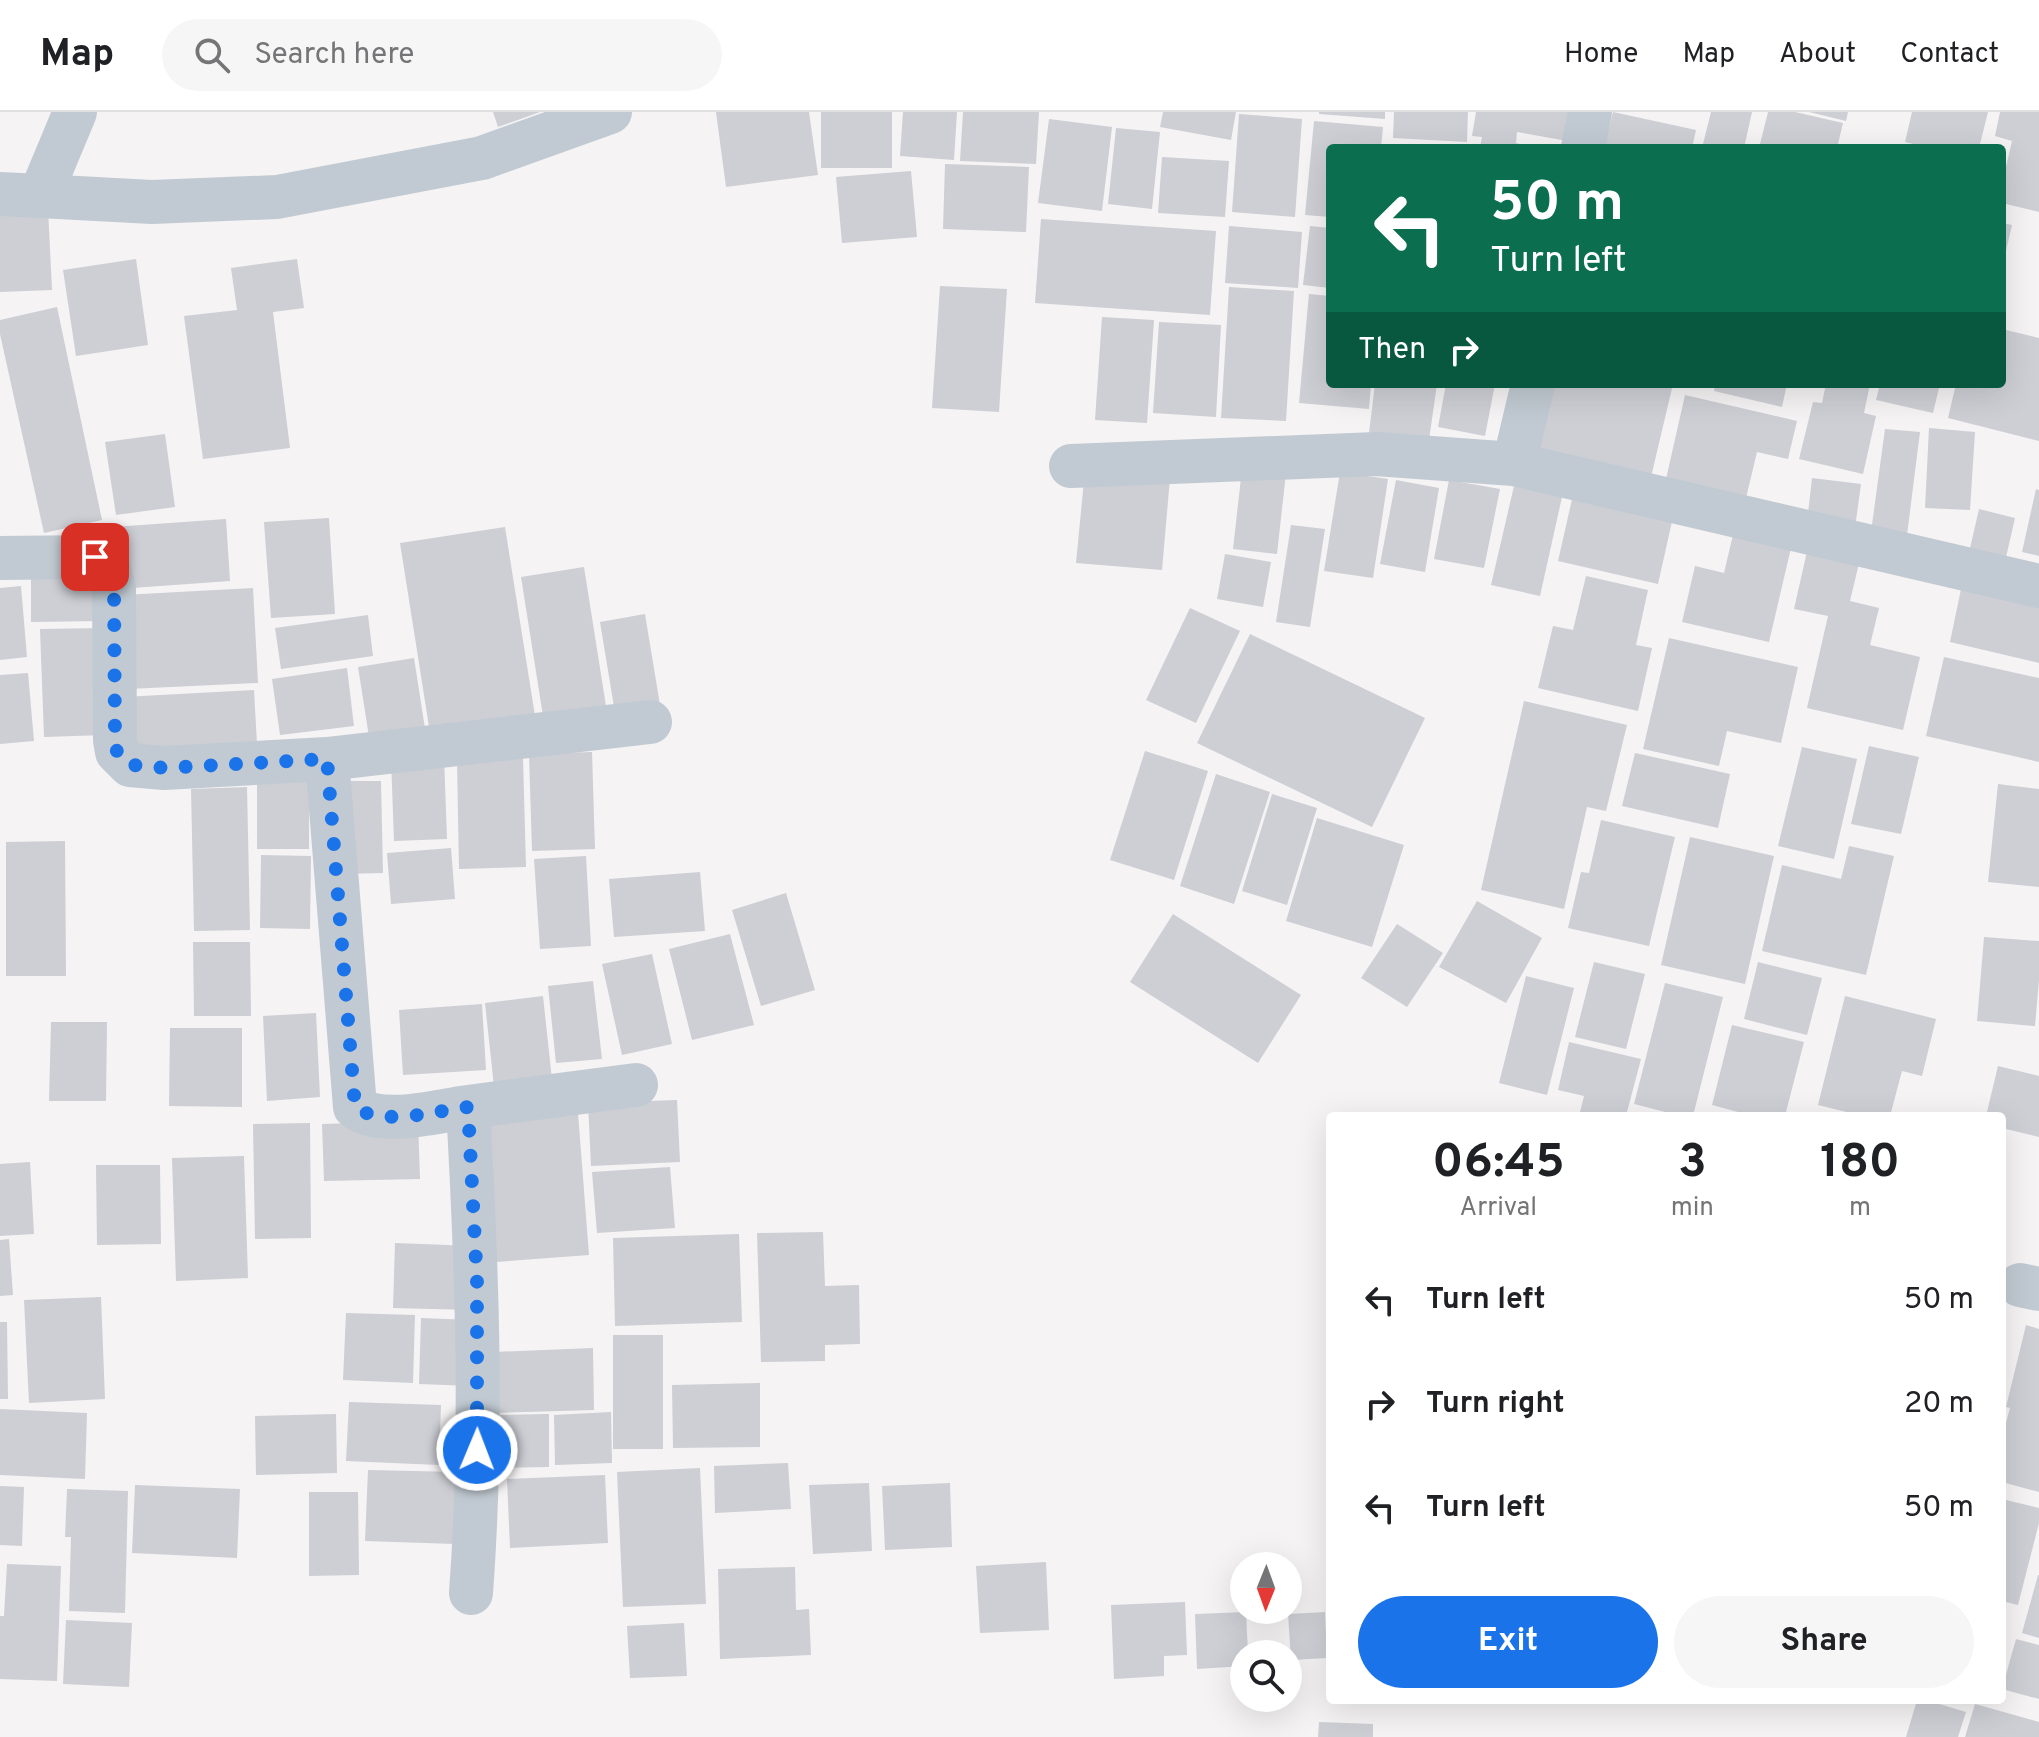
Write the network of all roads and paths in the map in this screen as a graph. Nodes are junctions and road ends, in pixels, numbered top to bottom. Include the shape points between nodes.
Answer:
1 (75, 112) edge
2 (610, 112) edge
3 (1590, 112) edge
4 (1584, 144) edge
5 (20, 195) edge
6 (1532, 388) edge
7 (1514, 464) junction
8 (1071, 466) dead end
9 (0, 558) edge
10 (2039, 586) edge
11 (650, 722) dead end
12 (327, 759) junction
13 (636, 1085) dead end
14 (468, 1107) junction
15 (471, 1593) dead end

1 - 5 street
2 - 5 street via 482,158 277,197 152,202
3 - 4 street
6 - 7 street
7 - 8 street via 1376,454
7 - 10 street
9 - 12 street via 95,557 108,566 114,588 115,740 117,752 130,765 164,768
11 - 12 street
12 - 14 street via 355,1107 380,1118
13 - 14 street
14 - 15 street via 479,1394

